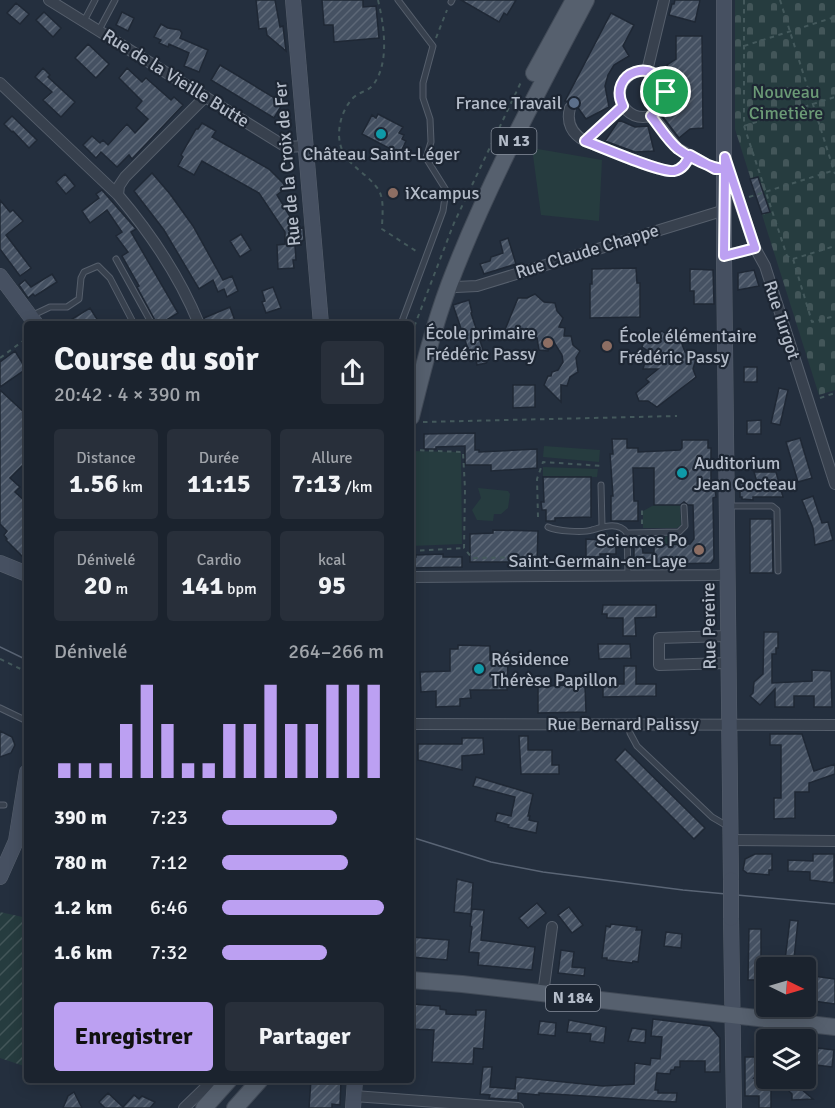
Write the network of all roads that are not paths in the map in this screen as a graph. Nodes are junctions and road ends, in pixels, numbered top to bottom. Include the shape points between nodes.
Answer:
1 (49, 0) edge
2 (95, 0) edge
3 (115, 0) edge
4 (293, 0) edge
5 (398, 0) edge
6 (574, 0) edge
7 (586, 0) edge
8 (664, 0) edge
9 (724, 0) edge
10 (84, 21) junction
11 (99, 30) junction
12 (647, 71) junction
13 (0, 83) edge
14 (205, 98) junction
15 (623, 106) junction
16 (570, 108) dead end
17 (651, 116) junction
18 (585, 141) junction
19 (304, 147) junction
20 (690, 155) junction
21 (725, 163) junction
22 (118, 195) junction
23 (725, 210) junction
24 (755, 248) junction
25 (724, 256) junction
26 (116, 259) dead end
27 (0, 276) edge
28 (449, 285) junction
29 (33, 320) edge
30 (132, 321) edge
31 (150, 321) edge
32 (198, 321) edge
33 (321, 321) edge
34 (402, 321) edge
35 (414, 365) edge
36 (416, 420) edge
37 (835, 484) edge
38 (601, 485) dead end
39 (727, 506) junction
40 (684, 507) dead end
41 (604, 526) junction
42 (548, 527) dead end
43 (627, 533) junction
44 (0, 563) edge
45 (778, 571) dead end
46 (24, 573) edge
47 (728, 573) junction
48 (628, 575) junction
49 (414, 577) edge
50 (728, 636) junction
51 (728, 663) junction
52 (0, 708) edge
53 (24, 720) edge
54 (414, 724) edge
55 (730, 724) junction
56 (629, 725) junction
57 (835, 725) edge
58 (24, 804) edge
59 (730, 834) junction
60 (835, 841) edge
61 (0, 877) edge
62 (552, 927) dead end
63 (414, 980) edge
64 (543, 994) junction
65 (732, 1015) junction
66 (835, 1027) edge
67 (210, 1083) edge
68 (226, 1083) edge
69 (238, 1083) edge
70 (245, 1083) edge
71 (257, 1083) edge
72 (355, 1083) edge
73 (354, 1102) edge
74 (184, 1108) edge
75 (204, 1108) edge
76 (217, 1108) edge
77 (225, 1108) edge
78 (235, 1108) edge
79 (518, 1108) edge
80 (734, 1108) edge

1 - 10 street, Rue de la Vieille Butte
2 - 10 lane
3 - 11 lane
4 - 19 street, Rue de la Croix de Fer
5 - 34 lane via 433,46 423,83 431,142 426,158 446,190 443,211
6 - 35 main road, N 13 via 528,85 452,250
7 - 28 main road, N 13 via 531,104
8 - 12 street
9 - 21 street, Rue Pereire
10 - 11 street, Rue de la Vieille Butte
11 - 14 street, Rue de la Vieille Butte
12 - 15 street via 635,72 624,80 619,92
12 - 17 street via 660,79 666,92 662,106
13 - 22 street
14 - 19 street, Rue de la Vieille Butte via 286,147
14 - 22 street via 125,177
15 - 17 street via 638,117
15 - 18 street
16 - 18 street via 571,129
17 - 20 street via 677,148
18 - 20 street via 665,171 680,169
19 - 33 street, Rue de la Croix de Fer
20 - 21 street via 715,169
21 - 23 street, Rue Pereire
21 - 24 street, Rue Turgot
22 - 32 street via 160,249
23 - 25 street, Rue Pereire
23 - 28 street, Rue Claude Chappe via 477,286
24 - 25 street
24 - 37 street, Rue Turgot via 765,266
25 - 39 street, Rue Pereire
26 - 31 lane
27 - 29 street
28 - 36 main road, N 13 via 422,370
29 - 30 lane via 50,307 67,307 79,299 84,272 98,266 110,278
38 - 41 lane
39 - 45 lane via 772,506 777,510
39 - 47 street, Rue Pereire
40 - 43 lane via 685,526 679,532
41 - 42 lane via 592,530
41 - 43 lane via 622,527
43 - 48 lane
44 - 46 street
47 - 48 street
47 - 50 street, Rue Pereire
48 - 49 street
50 - 51 street, Rue Pereire
50 - 51 street via 659,638 659,665
51 - 55 street, Rue Pereire
52 - 53 lane
54 - 56 street, Rue Bernard Palissy
55 - 56 street, Rue Bernard Palissy
55 - 57 street, Rue Bernard Palissy
55 - 59 street, Rue Pereire
56 - 59 lane via 637,746
58 - 61 street via 13,851
59 - 60 street
59 - 65 street, Rue Pereire, bridge
62 - 64 street
63 - 64 main road, N 184
64 - 65 main road, N 184
65 - 66 main road, N 184
65 - 80 street, Rue Pereire
67 - 74 street
68 - 75 main road
69 - 76 main road
70 - 77 main road
71 - 78 main road
72 - 73 street
73 - 79 street

